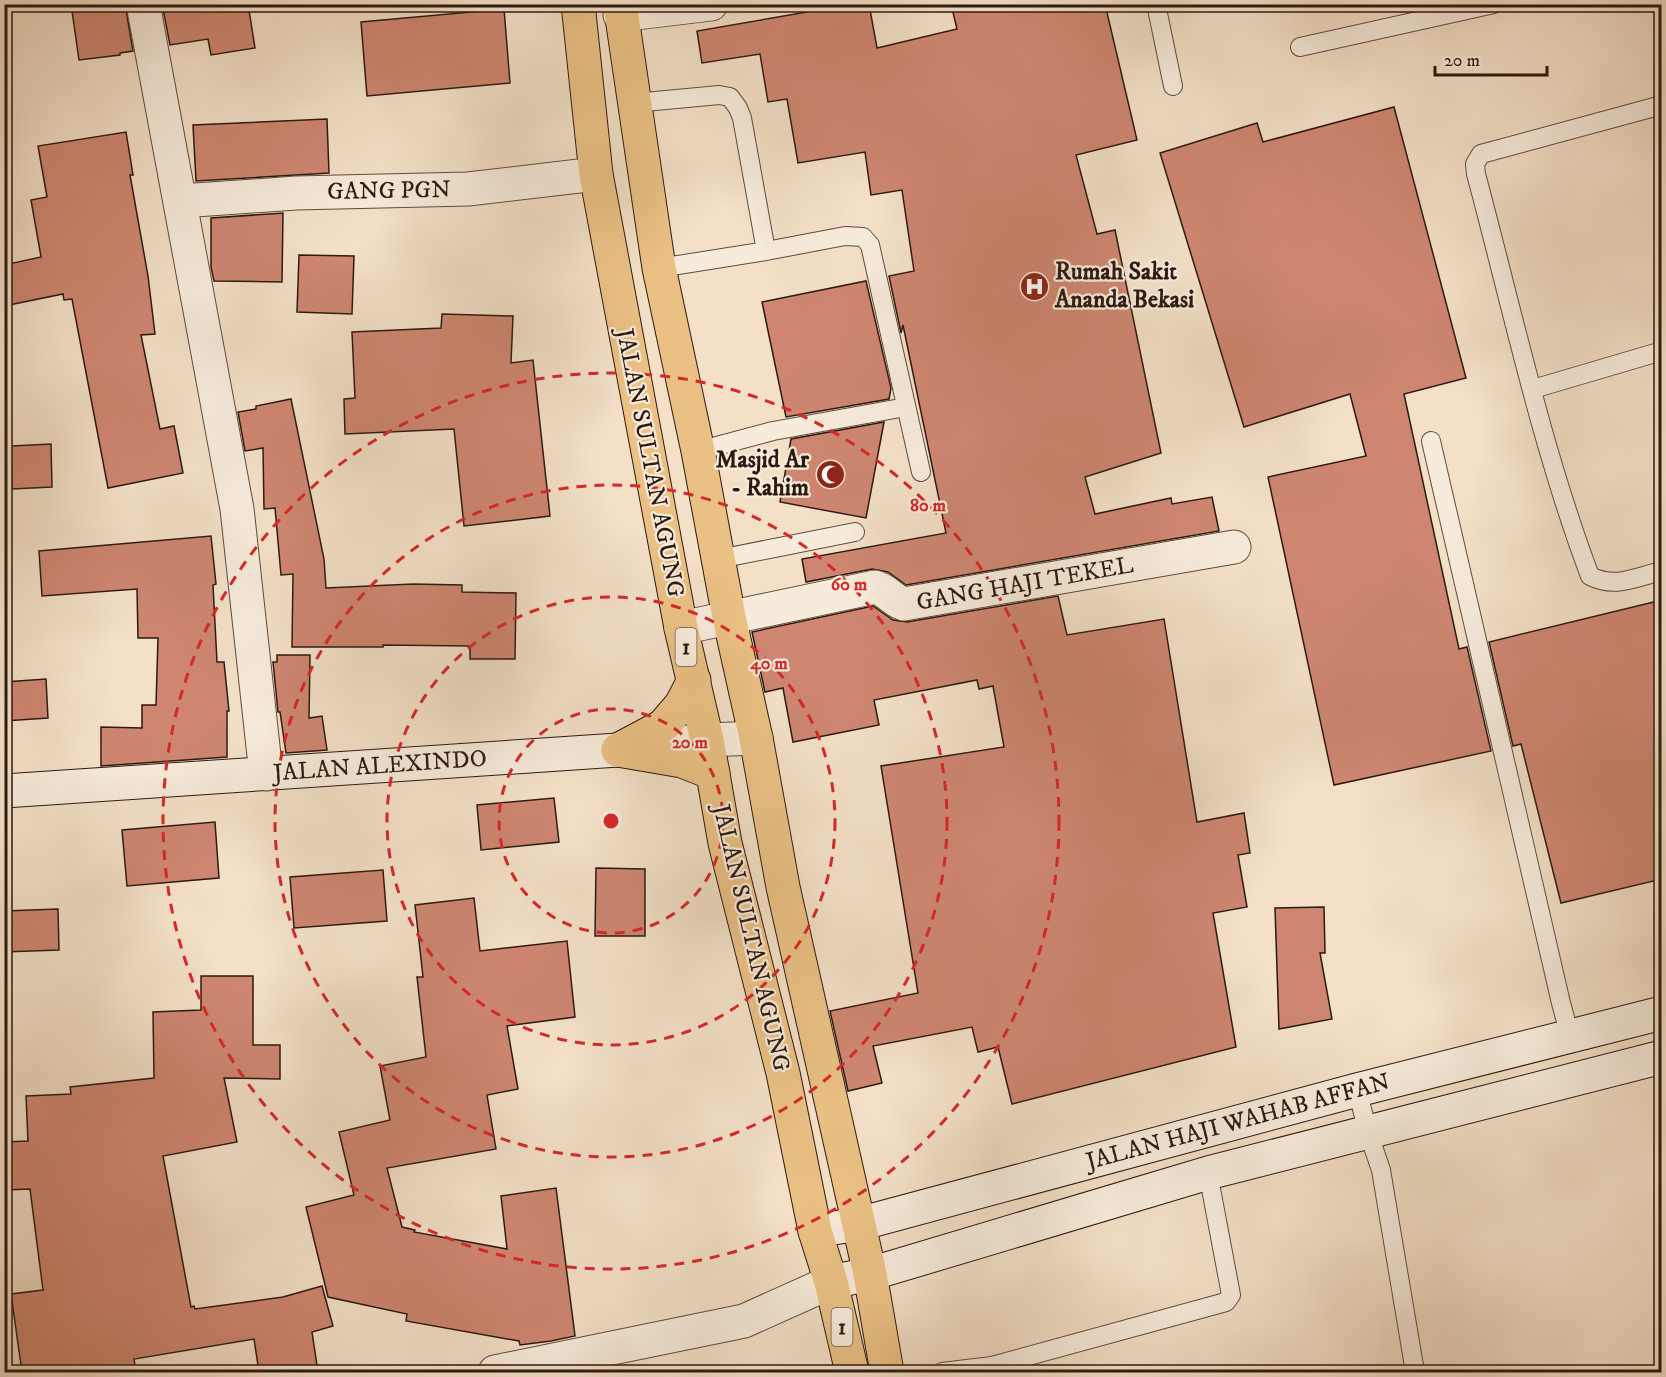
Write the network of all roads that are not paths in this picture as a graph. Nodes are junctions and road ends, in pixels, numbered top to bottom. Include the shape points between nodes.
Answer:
1 (143, 4) edge
2 (578, 4) edge
3 (711, 4) edge
4 (1156, 4) edge
5 (1494, 4) edge
6 (620, 10) edge
7 (1300, 47) dead end
8 (1173, 86) dead end
9 (634, 103) junction
10 (1662, 105) edge
11 (596, 174) junction
12 (181, 201) junction
13 (766, 251) junction
14 (659, 268) junction
15 (1662, 351) edge
16 (1533, 389) junction
17 (906, 407) junction
18 (1431, 441) dead end
19 (698, 452) junction
20 (921, 472) dead end
21 (855, 532) dead end
22 (1234, 548) dead end
23 (719, 559) junction
24 (1662, 571) edge
25 (729, 618) junction
26 (681, 628) junction
27 (694, 680) junction
28 (756, 738) junction
29 (707, 740) junction
30 (618, 750) junction
31 (713, 773) junction
32 (266, 774) junction
33 (4, 791) edge
34 (1662, 1012) edge
35 (1570, 1036) junction
36 (1662, 1057) edge
37 (1357, 1090) junction
38 (1368, 1132) junction
39 (1208, 1173) junction
40 (858, 1224) junction
41 (815, 1231) junction
42 (870, 1274) junction
43 (831, 1282) junction
44 (495, 1372) edge
45 (852, 1372) edge
46 (887, 1372) edge
47 (942, 1372) edge
48 (1415, 1372) edge

1 - 12 street
2 - 11 highway, JALAN SULTAN AGUNG / 1
3 - 6 street
4 - 8 lane
5 - 7 lane
6 - 9 highway, JALAN SULTAN AGUNG / 1
9 - 13 lane via 730,97 742,118
9 - 14 highway, JALAN SULTAN AGUNG / 1
10 - 16 lane via 1481,154 1475,164
11 - 12 street, GANG PGN via 468,189 296,193
11 - 26 highway, JALAN SULTAN AGUNG / 1
12 - 32 street via 237,509
13 - 14 lane
13 - 17 lane via 845,236 863,237 870,245
14 - 19 highway, JALAN SULTAN AGUNG / 1
15 - 16 lane
16 - 24 lane via 1571,524 1590,576 1611,583
17 - 19 lane via 773,431
17 - 20 lane
18 - 35 lane
19 - 23 highway, JALAN SULTAN AGUNG / 1
21 - 23 lane
22 - 25 street, GANG HAJI TEKEL via 904,604 875,587
23 - 25 highway, JALAN SULTAN AGUNG / 1
25 - 26 street, GANG HAJI TEKEL
25 - 28 highway, JALAN SULTAN AGUNG / 1
26 - 27 highway, JALAN SULTAN AGUNG / 1
27 - 29 highway, JALAN SULTAN AGUNG / 1
27 - 30 highway via 681,705 663,726
28 - 29 street, JALAN ALEXINDO
28 - 40 highway, JALAN SULTAN AGUNG / 1 via 783,887
29 - 30 street, JALAN ALEXINDO
29 - 31 highway, JALAN SULTAN AGUNG / 1
30 - 31 highway via 682,761
30 - 32 street, JALAN ALEXINDO
31 - 41 highway, JALAN SULTAN AGUNG / 1 via 725,843 783,1073
32 - 33 street, JALAN ALEXINDO
34 - 35 street, JALAN HAJI WAHAB AFFAN
35 - 37 street, JALAN HAJI WAHAB AFFAN
36 - 38 street, JALAN HAJI WAHAB AFFAN
37 - 38 lane
37 - 40 street, JALAN HAJI WAHAB AFFAN
38 - 39 street, JALAN HAJI WAHAB AFFAN
38 - 48 lane via 1381,1170
39 - 42 street, JALAN HAJI WAHAB AFFAN
39 - 47 lane via 1232,1295 1226,1302 992,1366
40 - 41 street, JALAN HAJI WAHAB AFFAN
40 - 42 highway, JALAN SULTAN AGUNG / 1
41 - 43 highway, JALAN SULTAN AGUNG / 1
42 - 43 street, JALAN HAJI WAHAB AFFAN
42 - 46 highway, JALAN SULTAN AGUNG / 1
43 - 44 street, JALAN HAJI WAHAB AFFAN via 737,1323
43 - 45 highway, JALAN SULTAN AGUNG / 1

